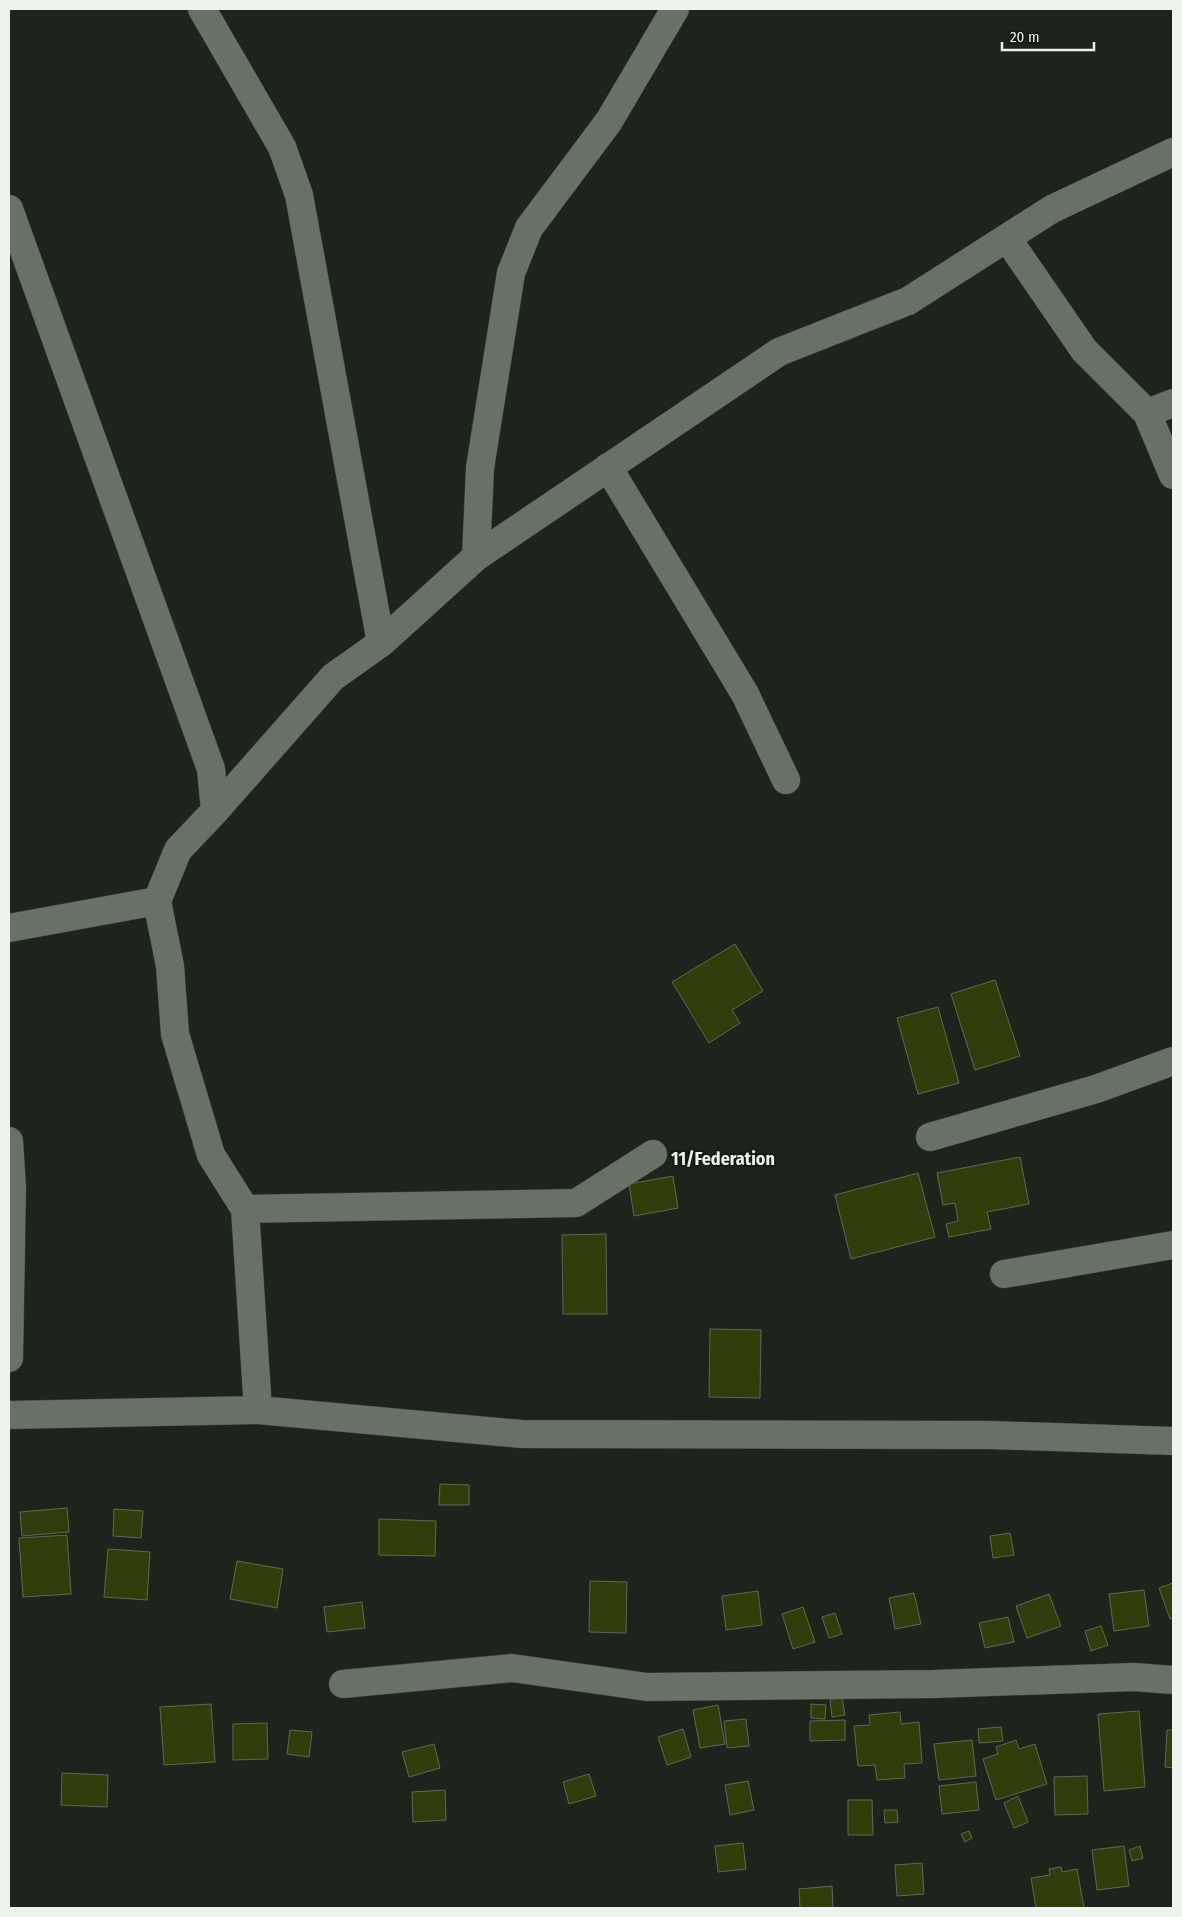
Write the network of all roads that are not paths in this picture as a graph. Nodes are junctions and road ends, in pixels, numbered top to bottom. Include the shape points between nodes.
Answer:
1 (202, 9) edge
2 (675, 9) edge
3 (1173, 152) edge
4 (9, 209) edge
5 (1007, 238) junction
6 (1173, 403) edge
7 (1147, 414) junction
8 (608, 467) junction
9 (1173, 475) edge
10 (476, 557) junction
11 (381, 643) junction
12 (786, 780) dead end
13 (215, 811) junction
14 (157, 901) junction
15 (9, 928) edge
16 (1173, 1060) edge
17 (930, 1137) dead end
18 (9, 1141) edge
19 (653, 1154) dead end
20 (10, 1188) edge
21 (245, 1209) junction
22 (1173, 1245) edge
23 (1004, 1274) dead end
24 (9, 1358) edge
25 (258, 1410) junction
26 (9, 1415) edge
27 (1173, 1441) edge
28 (1173, 1680) edge
29 (343, 1684) dead end

1 - 11 street via 282,147 299,195
2 - 10 street via 609,121 529,228 511,273 480,468
3 - 5 street via 1052,209
4 - 13 street via 211,769
5 - 7 street via 1084,350
5 - 8 street via 908,302 779,352
6 - 7 street
7 - 9 street
8 - 10 street
8 - 12 street via 745,694
10 - 11 street
11 - 13 street via 333,677
13 - 14 street via 178,850
14 - 15 street
14 - 21 street via 170,966 175,1034 212,1155
16 - 17 street via 1096,1089
18 - 20 street
19 - 21 street via 576,1202
20 - 24 street
21 - 25 street
22 - 23 street
25 - 26 street
25 - 27 street via 521,1434 990,1435
28 - 29 street via 1134,1677 934,1684 647,1687 512,1668

